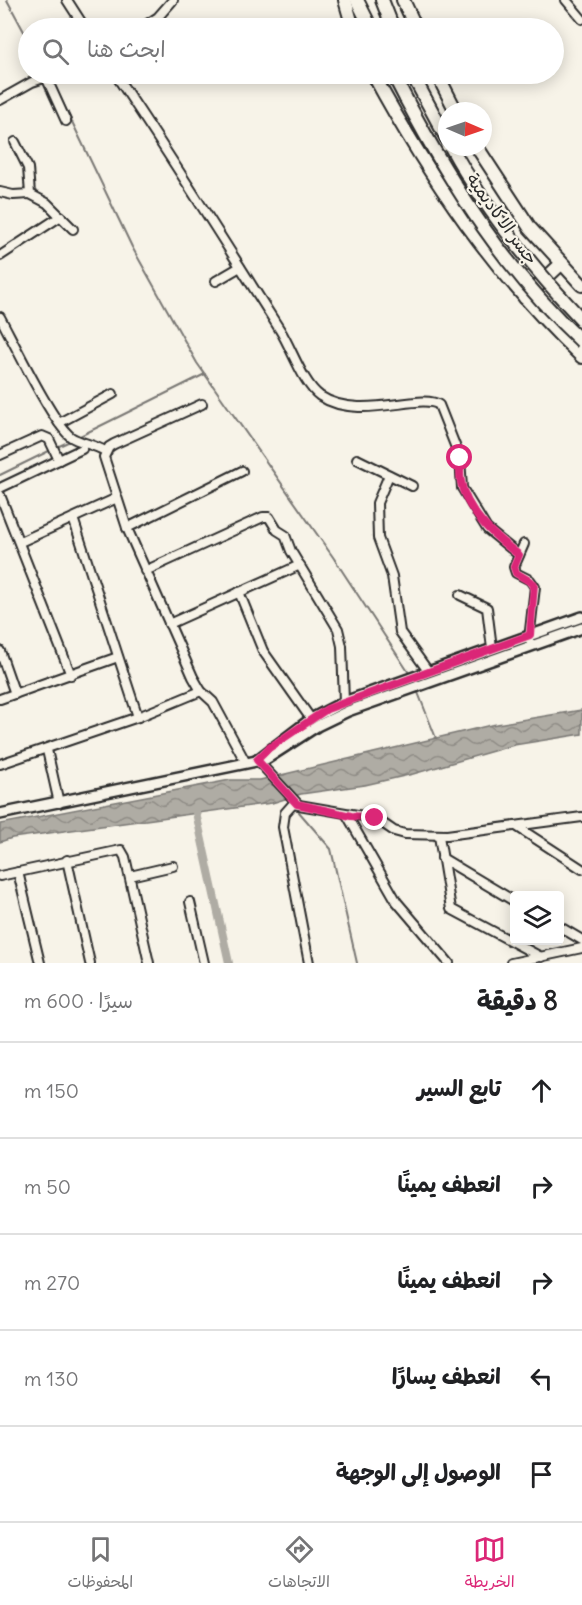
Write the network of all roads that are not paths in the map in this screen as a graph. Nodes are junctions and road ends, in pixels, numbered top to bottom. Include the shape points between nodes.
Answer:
1 (67, 0) edge
2 (173, 0) edge
3 (345, 0) edge
4 (357, 0) edge
5 (382, 0) edge
6 (403, 0) edge
7 (566, 0) edge
8 (79, 18) edge
9 (156, 18) edge
10 (350, 18) edge
11 (366, 18) edge
12 (389, 18) edge
13 (411, 18) edge
14 (582, 19) edge
15 (31, 84) edge
16 (48, 84) edge
17 (121, 84) edge
18 (378, 84) edge
19 (398, 84) edge
20 (417, 84) edge
21 (442, 84) edge
22 (0, 100) edge
23 (451, 102) edge
24 (66, 121) dead end
25 (438, 122) edge
26 (15, 142) dead end
27 (457, 156) edge
28 (483, 156) edge
29 (0, 192) edge
30 (30, 194) junction
31 (61, 216) junction
32 (73, 229) dead end
33 (0, 256) edge
34 (561, 264) junction
35 (240, 267) junction
36 (216, 281) dead end
37 (582, 285) edge
38 (525, 299) junction
39 (0, 317) edge
40 (582, 320) edge
41 (582, 342) edge
42 (582, 357) edge
43 (113, 394) dead end
44 (202, 404) dead end
45 (59, 423) junction
46 (82, 448) dead end
47 (105, 451) junction
48 (0, 455) edge
49 (357, 459) dead end
50 (59, 460) junction
51 (242, 471) dead end
52 (389, 476) junction
53 (412, 486) dead end
54 (0, 488) edge
55 (0, 495) edge
56 (117, 498) junction
57 (74, 518) junction
58 (127, 528) junction
59 (20, 542) junction
60 (524, 544) dead end
61 (519, 555) junction
62 (300, 565) junction
63 (145, 571) junction
64 (239, 592) junction
65 (460, 595) dead end
66 (582, 617) edge
67 (169, 624) junction
68 (582, 628) edge
69 (530, 635) junction
70 (530, 646) junction
71 (492, 648) junction
72 (0, 651) edge
73 (118, 657) junction
74 (428, 671) junction
75 (71, 675) junction
76 (201, 691) junction
77 (15, 694) junction
78 (0, 699) edge
79 (344, 702) junction
80 (138, 717) junction
81 (311, 719) junction
82 (47, 750) junction
83 (257, 760) junction
84 (246, 763) junction
85 (0, 764) edge
86 (59, 803) junction
87 (297, 804) junction
88 (0, 814) edge
89 (347, 815) junction
90 (582, 817) edge
91 (516, 826) junction
92 (439, 836) junction
93 (442, 858) junction
94 (67, 860) junction
95 (173, 866) dead end
96 (582, 868) edge
97 (18, 872) junction
98 (0, 876) edge
99 (130, 876) junction
100 (510, 898) edge
101 (190, 902) dead end
102 (564, 929) edge
103 (582, 940) edge
104 (582, 948) edge
105 (541, 957) junction
106 (40, 963) edge
107 (90, 963) edge
108 (149, 963) edge
109 (204, 963) edge
110 (309, 963) edge
111 (449, 963) edge
112 (511, 963) edge

1 - 8 street
2 - 9 street
3 - 10 highway
4 - 11 highway
5 - 12 highway
6 - 13 highway
7 - 14 street
15 - 22 street
16 - 24 street
17 - 35 street
18 - 38 highway via 446,198
19 - 41 highway, جسر الاكاديمية, bridge via 436,155 492,240 536,295
20 - 25 highway
21 - 23 highway
26 - 30 street via 28,168
27 - 40 highway, جسر الاكاديمية, bridge via 500,225
28 - 34 highway via 525,220
29 - 30 street
30 - 31 street
31 - 32 street
31 - 33 street
34 - 37 highway
34 - 38 highway
35 - 36 street
35 - 61 street via 317,394 338,405 360,408 430,401 439,405 460,458 462,488 487,529
38 - 42 highway
39 - 45 street
43 - 45 street
44 - 47 street
45 - 47 street via 73,439
46 - 50 street
47 - 56 street
48 - 50 street via 42,436 49,440
49 - 52 street
50 - 54 street
51 - 58 street
52 - 53 street
52 - 74 street via 377,503 378,538 392,576 400,632
55 - 59 street
56 - 57 street
56 - 58 street
57 - 59 street
57 - 73 street
58 - 63 street
59 - 75 street
60 - 61 street
61 - 69 street via 514,570 535,587
62 - 63 street via 285,535 267,516
62 - 64 street
62 - 79 street via 341,637
63 - 67 street
64 - 67 street
64 - 81 street via 259,644
65 - 71 street via 487,608
66 - 69 street
67 - 76 street
68 - 70 street
69 - 70 street
69 - 71 street
70 - 83 street via 348,711 317,726 271,758
71 - 74 street
72 - 77 street
73 - 75 street
73 - 80 street
74 - 79 street
75 - 77 street
76 - 80 street
76 - 84 street via 213,702
77 - 78 street
79 - 81 street
80 - 82 street
81 - 83 street
82 - 85 street
82 - 86 street
83 - 84 street
83 - 87 street
84 - 86 street
86 - 88 street
87 - 89 street
87 - 110 street via 285,813 283,827
89 - 92 street via 375,818 401,834
89 - 111 street via 397,902
90 - 91 street
91 - 92 street
91 - 96 street
92 - 93 street
93 - 100 street
93 - 105 street via 451,909
94 - 97 street
94 - 99 street via 117,849 124,853
94 - 107 street
95 - 99 street
97 - 98 street
97 - 106 street
99 - 108 street
101 - 109 street
102 - 103 street
104 - 105 street
105 - 112 street

